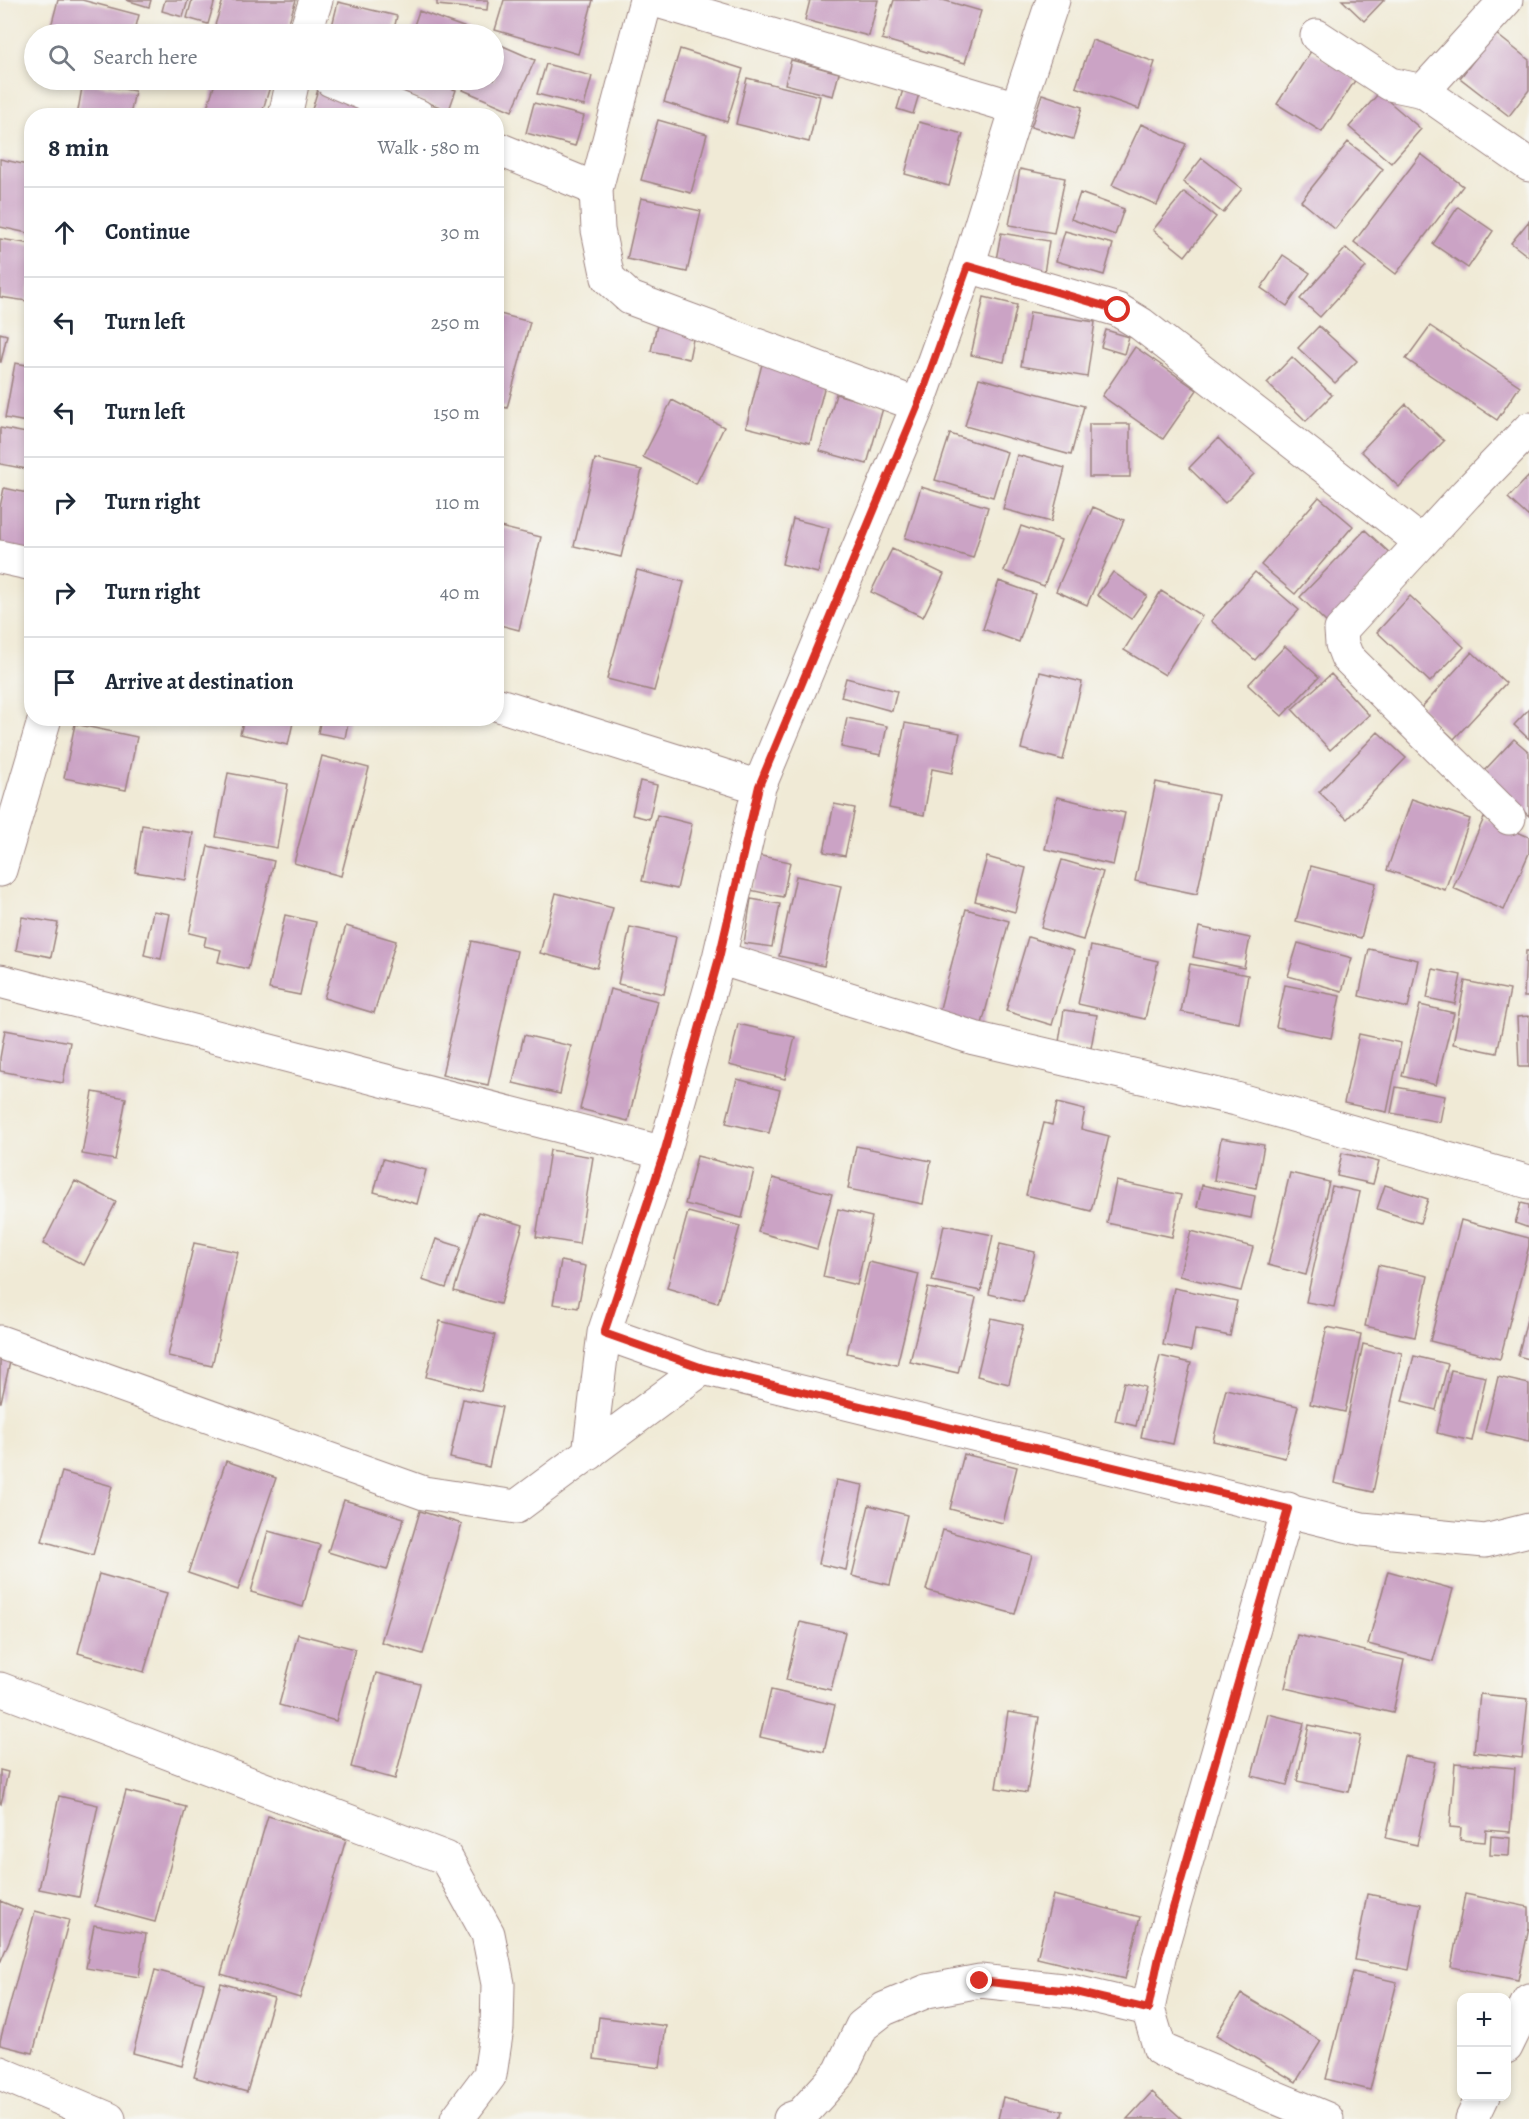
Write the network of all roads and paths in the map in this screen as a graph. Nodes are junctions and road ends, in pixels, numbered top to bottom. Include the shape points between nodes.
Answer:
1 (316, 0) edge
2 (646, 0) edge
3 (654, 0) edge
4 (1053, 0) edge
5 (1506, 0) edge
6 (308, 24) edge
7 (1317, 36) dead end
8 (291, 90) edge
9 (355, 90) edge
10 (1423, 91) junction
11 (287, 108) edge
12 (399, 108) edge
13 (1017, 108) junction
14 (504, 151) edge
15 (1529, 165) edge
16 (596, 189) junction
17 (968, 266) junction
18 (918, 405) junction
19 (1529, 429) edge
20 (1422, 542) junction
21 (0, 557) edge
22 (24, 562) edge
23 (504, 706) edge
24 (43, 726) edge
25 (759, 786) junction
26 (1509, 818) dead end
27 (0, 870) edge
28 (719, 958) junction
29 (0, 981) edge
30 (664, 1153) junction
31 (1529, 1182) edge
32 (604, 1333) junction
33 (0, 1342) edge
34 (703, 1368) junction
35 (589, 1454) junction
36 (1288, 1509) junction
37 (1529, 1530) edge
38 (0, 1689) edge
39 (1529, 2000) edge
40 (1148, 2009) junction
41 (1511, 2037) edge
42 (0, 2073) edge
43 (1481, 2101) edge
44 (109, 2119) edge
45 (457, 2119) edge
46 (790, 2119) edge
47 (1327, 2119) edge
48 (1472, 2119) edge

1 - 6 street
2 - 16 street
3 - 13 street
4 - 13 street
5 - 10 street
7 - 10 street via 1390,84
8 - 11 street
9 - 12 street
10 - 15 street
13 - 17 street
14 - 16 street
16 - 18 street via 598,230 608,278 630,298
17 - 18 street
17 - 20 street via 1118,310
18 - 25 street
19 - 20 street
20 - 26 street via 1341,630 1342,644 1347,657
21 - 22 street
23 - 25 street
24 - 27 street
25 - 28 street
28 - 30 street
28 - 31 street via 974,1038 1236,1099
29 - 30 street
30 - 32 street
32 - 34 street
32 - 35 street
33 - 35 street via 424,1493 516,1507
34 - 35 street
34 - 36 street
36 - 37 street via 1362,1529 1485,1541
36 - 40 street via 1159,1957
38 - 45 street via 446,1858 488,1934 498,1984 490,2075
39 - 41 street
40 - 46 street via 1071,1991 980,1981 927,1991 884,2009 862,2026 840,2072 801,2115
40 - 47 street via 1160,2049
42 - 44 street
43 - 48 street

